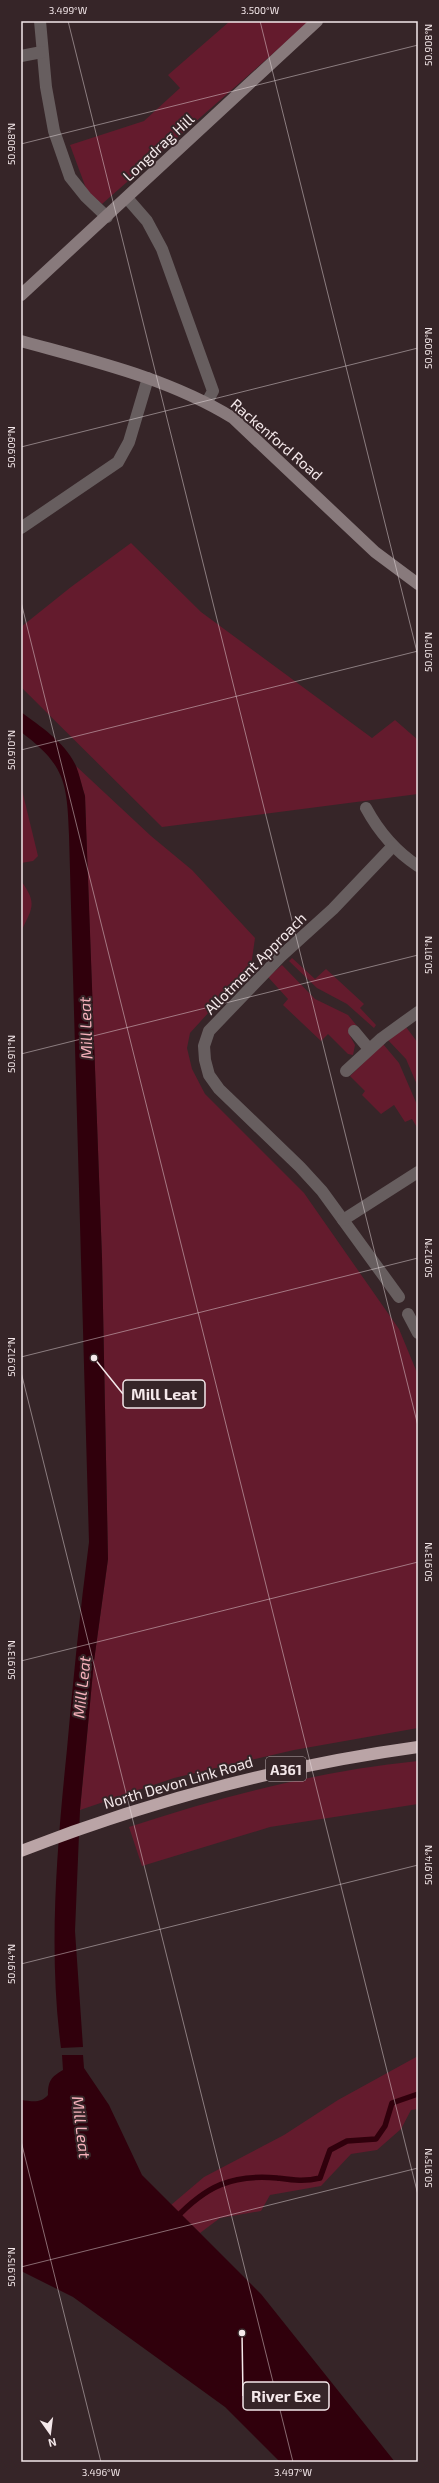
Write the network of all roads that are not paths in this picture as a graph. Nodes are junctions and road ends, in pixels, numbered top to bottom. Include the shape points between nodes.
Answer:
1 (40, 21) edge
2 (317, 21) edge
3 (42, 52) junction
4 (21, 56) edge
5 (127, 198) junction
6 (107, 217) junction
7 (21, 295) edge
8 (21, 341) edge
9 (148, 378) junction
10 (207, 402) junction
11 (21, 528) edge
12 (418, 584) edge
13 (366, 808) dead end
14 (393, 846) junction
15 (418, 866) edge
16 (418, 1012) edge
17 (354, 1031) dead end
18 (369, 1050) junction
19 (346, 1071) dead end
20 (418, 1172) edge
21 (343, 1220) junction
22 (399, 1297) dead end
23 (408, 1314) dead end
24 (418, 1333) edge
25 (418, 1747) edge
26 (21, 1851) edge

1 - 3 street
2 - 5 street, Longdrag Hill
3 - 4 street
3 - 6 street via 54,131 70,177
5 - 6 street, Longdrag Hill
5 - 10 street via 147,221 162,249 212,392
6 - 7 street, Longdrag Hill
8 - 9 street, Rackenford Road
9 - 10 street, Rackenford Road via 182,389
9 - 11 street via 129,442 118,462
10 - 12 street, Rackenford Road via 233,418 375,552
13 - 14 street via 377,828
14 - 15 street
14 - 21 street, Allotment Approach via 333,909 280,957 228,1010 209,1031 204,1046 209,1075 220,1089 300,1167
16 - 18 street
17 - 18 street
18 - 19 street
20 - 21 street
21 - 22 street, Allotment Approach
23 - 24 street
25 - 26 highway, North Devon Link Road / A361 via 362,1754 271,1772 157,1803

